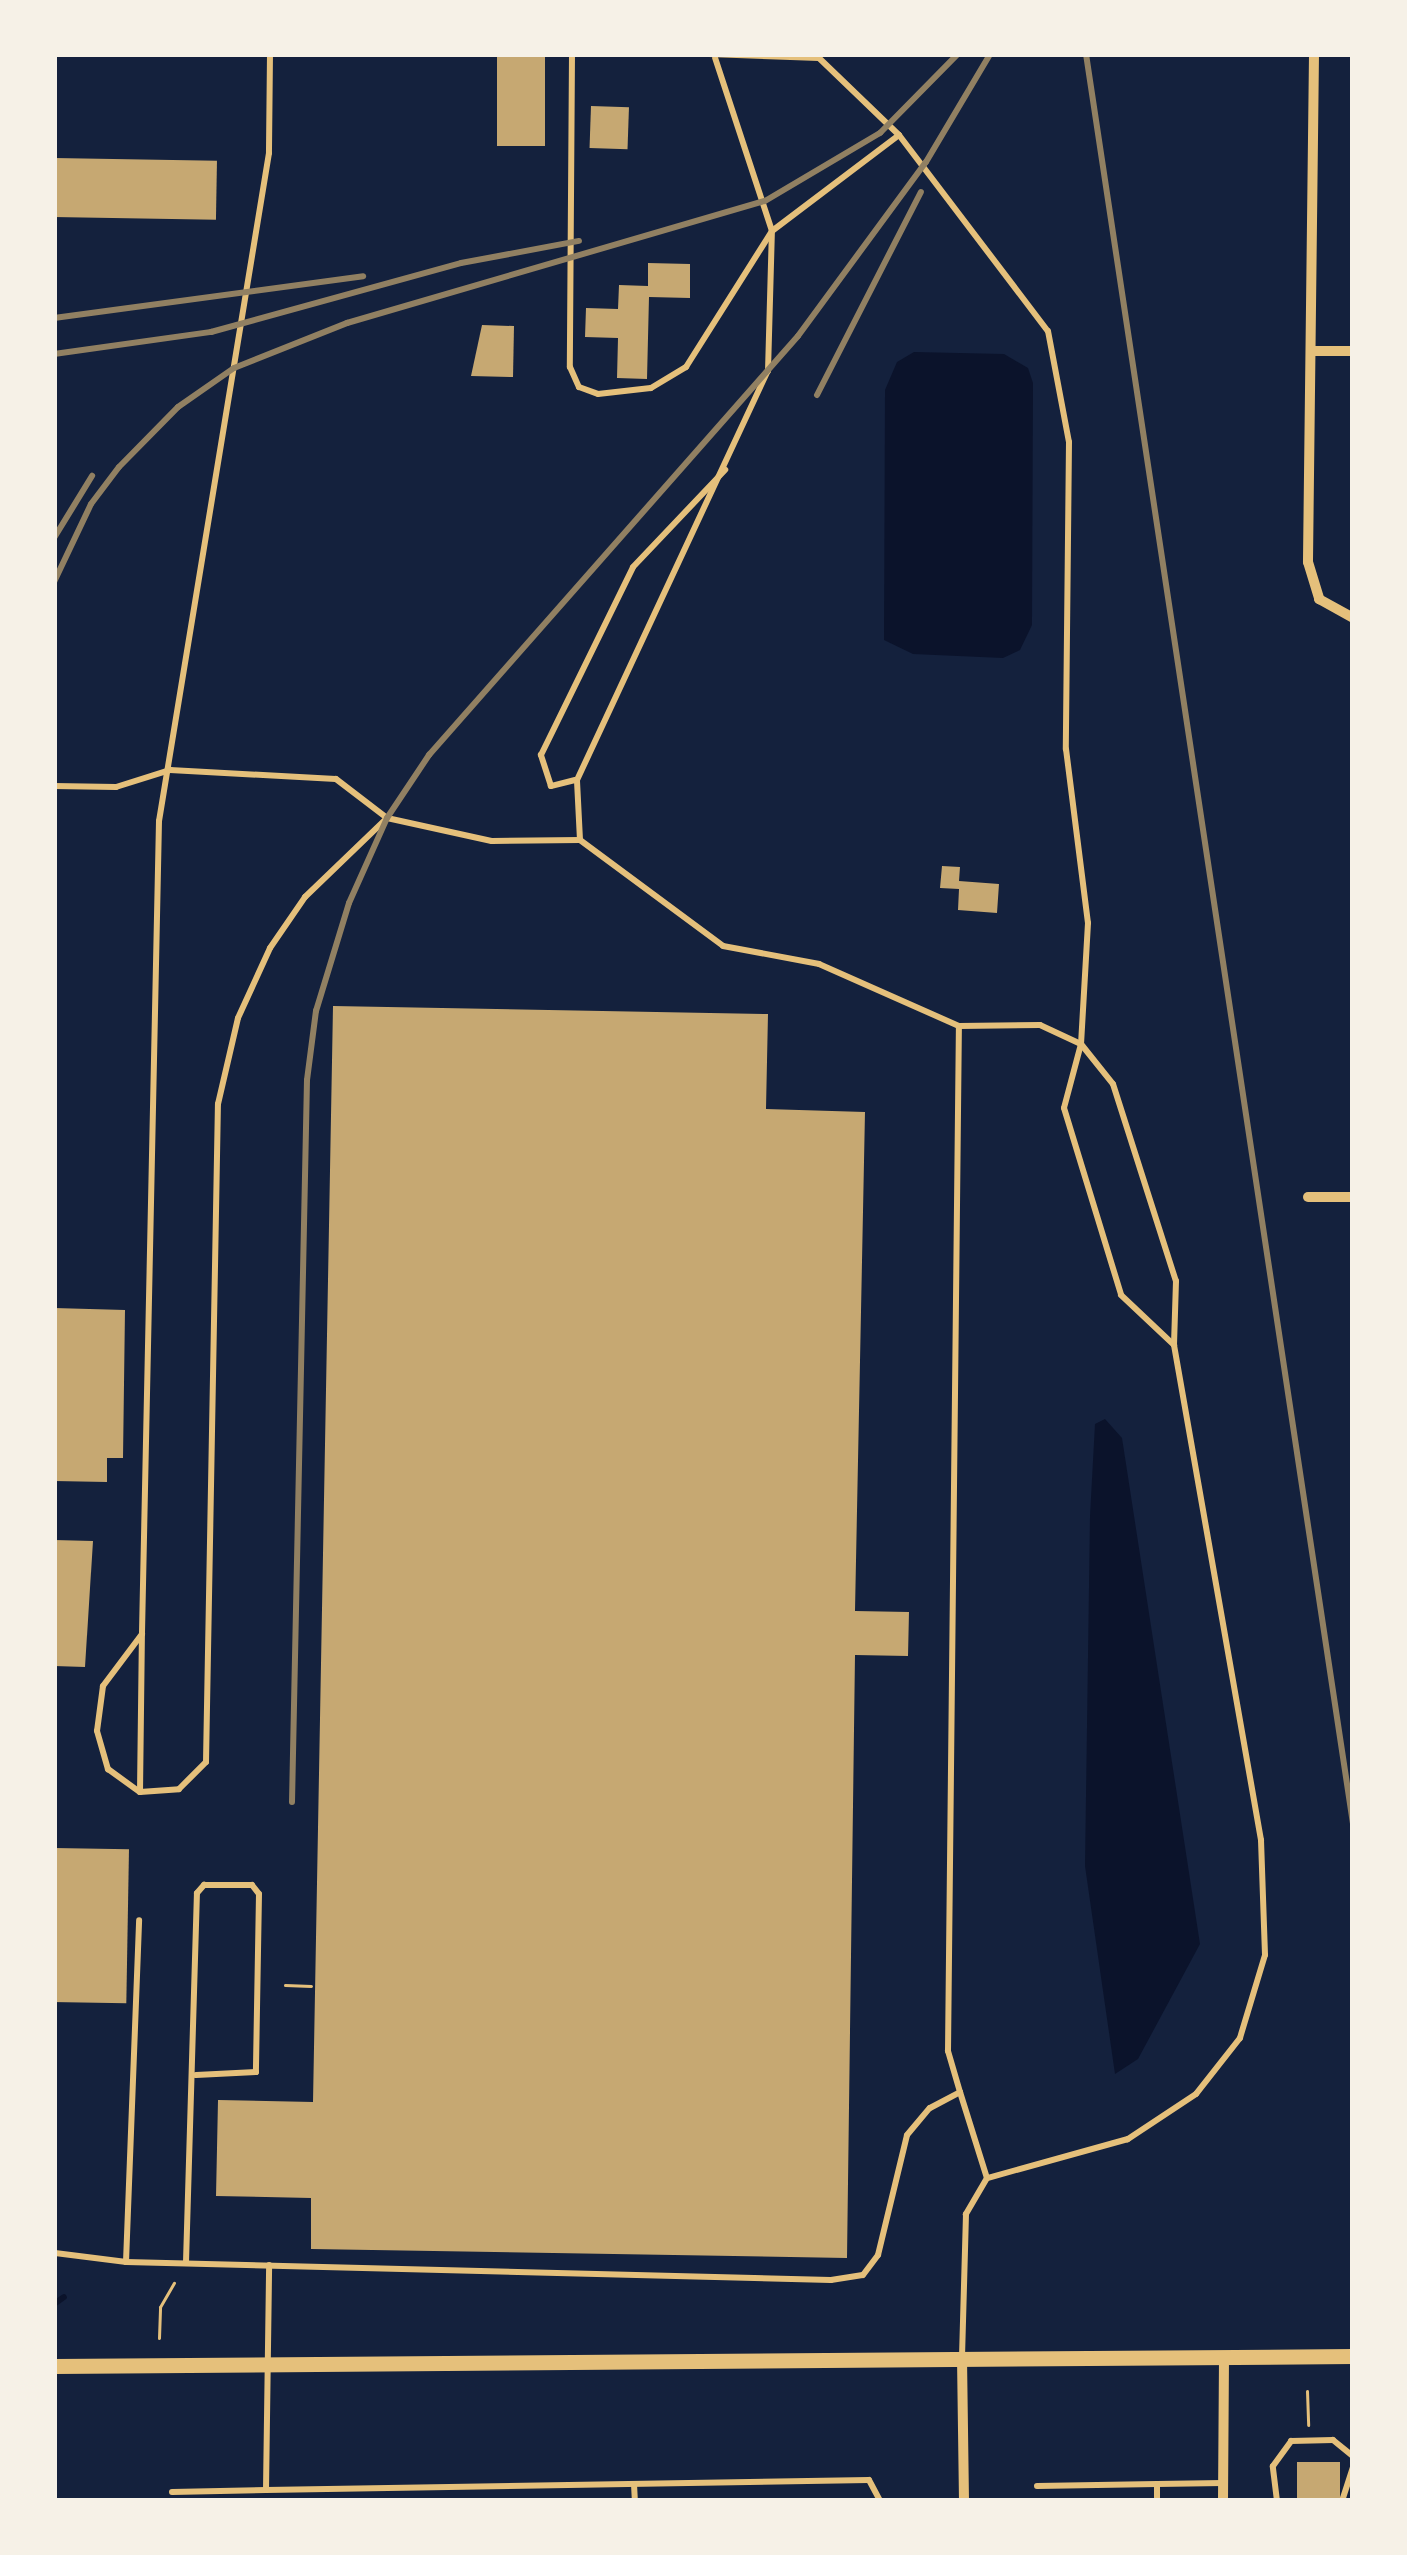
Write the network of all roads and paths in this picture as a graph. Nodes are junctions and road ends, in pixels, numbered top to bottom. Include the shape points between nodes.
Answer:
1 (270, 54) edge
2 (572, 54) edge
3 (1314, 54) edge
4 (712, 56) edge
5 (899, 135) junction
6 (772, 231) junction
7 (1313, 351) junction
8 (1353, 351) edge
9 (731, 464) junction
10 (1353, 618) edge
11 (170, 770) junction
12 (577, 780) junction
13 (54, 786) edge
14 (387, 818) junction
15 (580, 840) junction
16 (959, 1026) junction
17 (1081, 1044) junction
18 (1308, 1197) dead end
19 (1353, 1197) edge
20 (1174, 1345) junction
21 (142, 1634) junction
22 (140, 1792) junction
23 (139, 1920) dead end
24 (285, 1985) dead end
25 (311, 1986) dead end
26 (196, 2075) junction
27 (959, 2092) junction
28 (987, 2178) junction
29 (55, 2253) edge
30 (126, 2262) junction
31 (186, 2263) junction
32 (269, 2265) junction
33 (174, 2283) dead end
34 (159, 2338) dead end
35 (1353, 2356) edge
36 (1224, 2357) junction
37 (962, 2358) junction
38 (268, 2365) junction
39 (54, 2366) edge
40 (1307, 2391) dead end
41 (1308, 2431) dead end
42 (1353, 2456) edge
43 (1353, 2467) edge
44 (1223, 2483) junction
45 (634, 2484) junction
46 (1157, 2484) junction
47 (1037, 2486) dead end
48 (266, 2490) junction
49 (172, 2492) dead end
50 (635, 2501) edge
51 (880, 2501) edge
52 (964, 2501) edge
53 (1157, 2501) edge
54 (1223, 2501) edge
55 (1277, 2501) edge
56 (1342, 2501) edge

1 - 11 lane via 269,153
2 - 6 lane via 570,367 579,387 598,394 651,388 686,367
3 - 7 street
4 - 5 lane via 819,58
4 - 6 lane
5 - 6 lane
5 - 17 lane via 1048,332 1069,442 1066,749 1088,923
6 - 9 lane via 769,371
7 - 8 street
7 - 10 street via 1308,562 1319,599
9 - 12 lane
9 - 12 lane via 633,567 612,609 541,755 551,786
11 - 13 lane via 116,787
11 - 14 lane via 337,779
11 - 21 lane via 156,872
12 - 15 lane
14 - 15 lane via 492,841
14 - 22 lane via 305,897 238,1018 218,1104 206,1762 179,1789
15 - 16 lane via 723,946 819,964
16 - 17 lane via 1040,1025
16 - 27 lane via 948,2050
17 - 20 lane via 1113,1084 1176,1281
17 - 20 lane via 1064,1108 1121,1295
18 - 19 street
20 - 28 lane via 1261,1840 1265,1955 1240,2038 1196,2094 1128,2139
21 - 22 lane
21 - 22 lane via 103,1686 97,1732 108,1769
23 - 30 lane
24 - 25 path
26 - 26 lane via 197,1892 204,1885 252,1885 259,1894 256,2072
26 - 31 lane
27 - 28 lane
27 - 32 lane via 930,2108 908,2135 878,2255 863,2275
28 - 37 lane via 966,2214
29 - 30 lane
30 - 31 lane
31 - 32 lane
32 - 38 lane
33 - 34 path via 160,2307
35 - 36 main road
36 - 37 main road
36 - 44 street
37 - 38 main road
37 - 52 street
38 - 39 main road
38 - 48 lane
40 - 41 path
42 - 55 lane via 1333,2440 1291,2441 1273,2466
43 - 56 lane
44 - 46 lane
44 - 54 street
45 - 48 lane
45 - 50 lane
45 - 51 lane via 869,2480
46 - 47 lane
46 - 53 lane
48 - 49 lane

